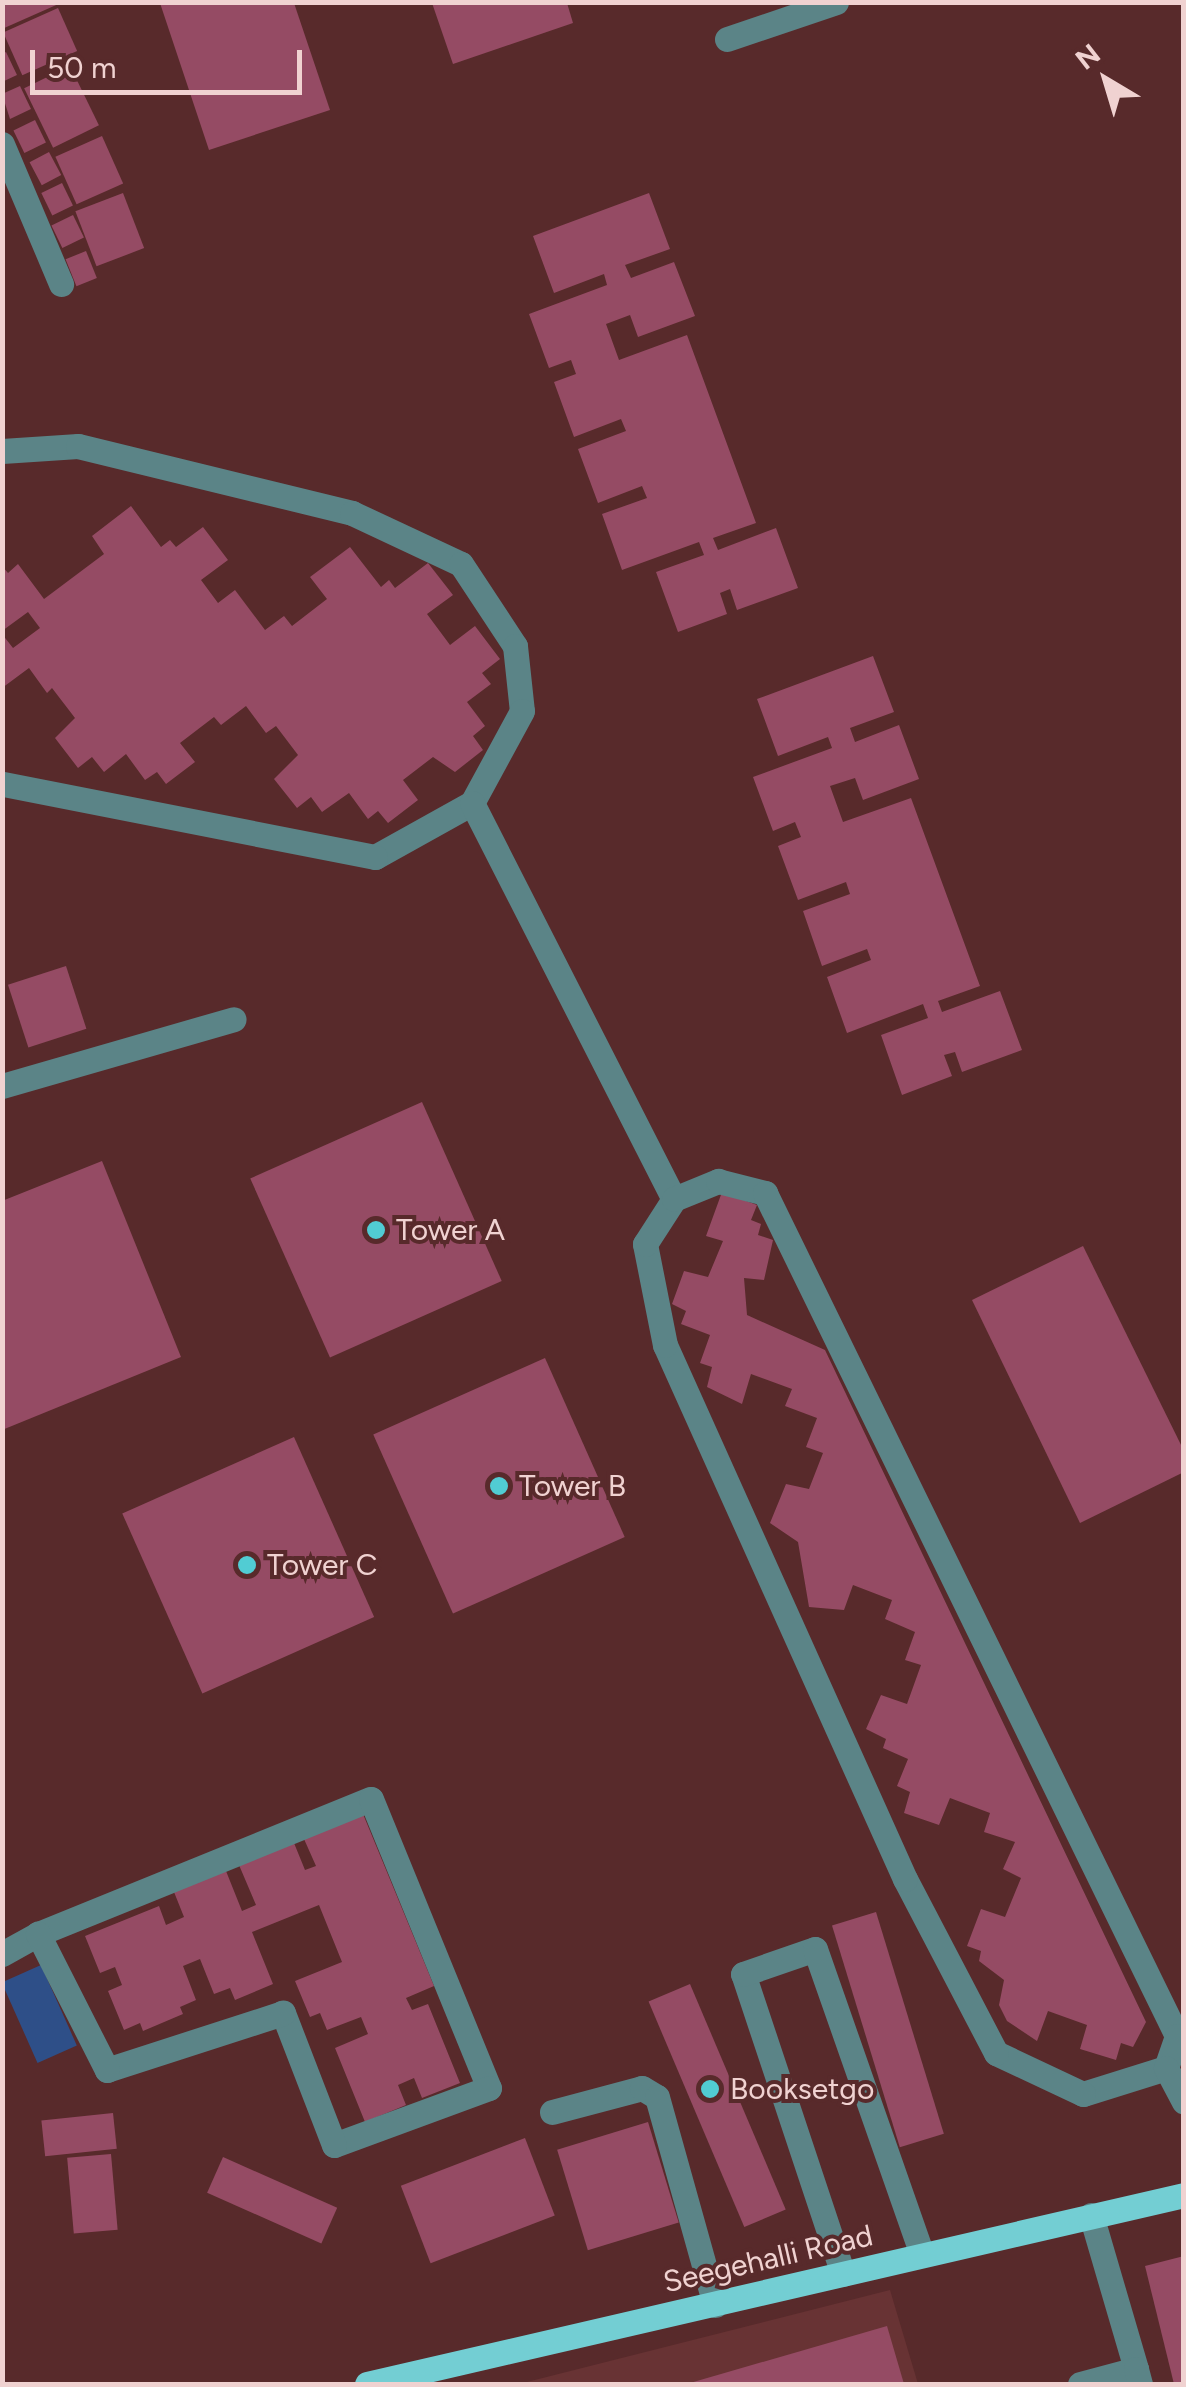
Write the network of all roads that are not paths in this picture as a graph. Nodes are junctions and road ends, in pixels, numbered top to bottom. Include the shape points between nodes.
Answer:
1 (836, 2) edge
2 (727, 40) dead end
3 (5, 158) edge
4 (61, 284) dead end
5 (2, 451) edge
6 (2, 784) edge
7 (472, 803) junction
8 (234, 1019) dead end
9 (2, 1086) edge
10 (674, 1199) junction
11 (38, 1934) junction
12 (2, 1954) edge
13 (1166, 2068) junction
14 (1184, 2102) edge
15 (552, 2112) dead end
16 (1184, 2194) edge
17 (1091, 2214) junction
18 (922, 2256) junction
19 (843, 2274) junction
20 (715, 2305) junction
21 (455, 2375) edge
22 (1138, 2377) edge
23 (367, 2384) edge
24 (1080, 2384) edge

1 - 2 street
3 - 4 street
5 - 7 street via 78,446 352,513 461,564 514,646 522,710
6 - 7 street via 376,857
7 - 10 street
8 - 9 street
10 - 13 street via 718,1181 765,1194 1177,2036
10 - 13 street via 645,1244 666,1346 906,1879 996,2053 1083,2094
11 - 11 street via 370,1799 489,2088 334,2146 283,2013 107,2070
11 - 12 street
13 - 14 street
15 - 20 street via 642,2088 658,2097
16 - 17 main road, Seegehalli Road
17 - 18 main road, Seegehalli Road
17 - 22 street
18 - 19 main road, Seegehalli Road
18 - 19 street via 815,1949 743,1974
19 - 20 main road, Seegehalli Road
20 - 21 main road, Seegehalli Road
21 - 23 main road, Seegehalli Road
22 - 24 street

